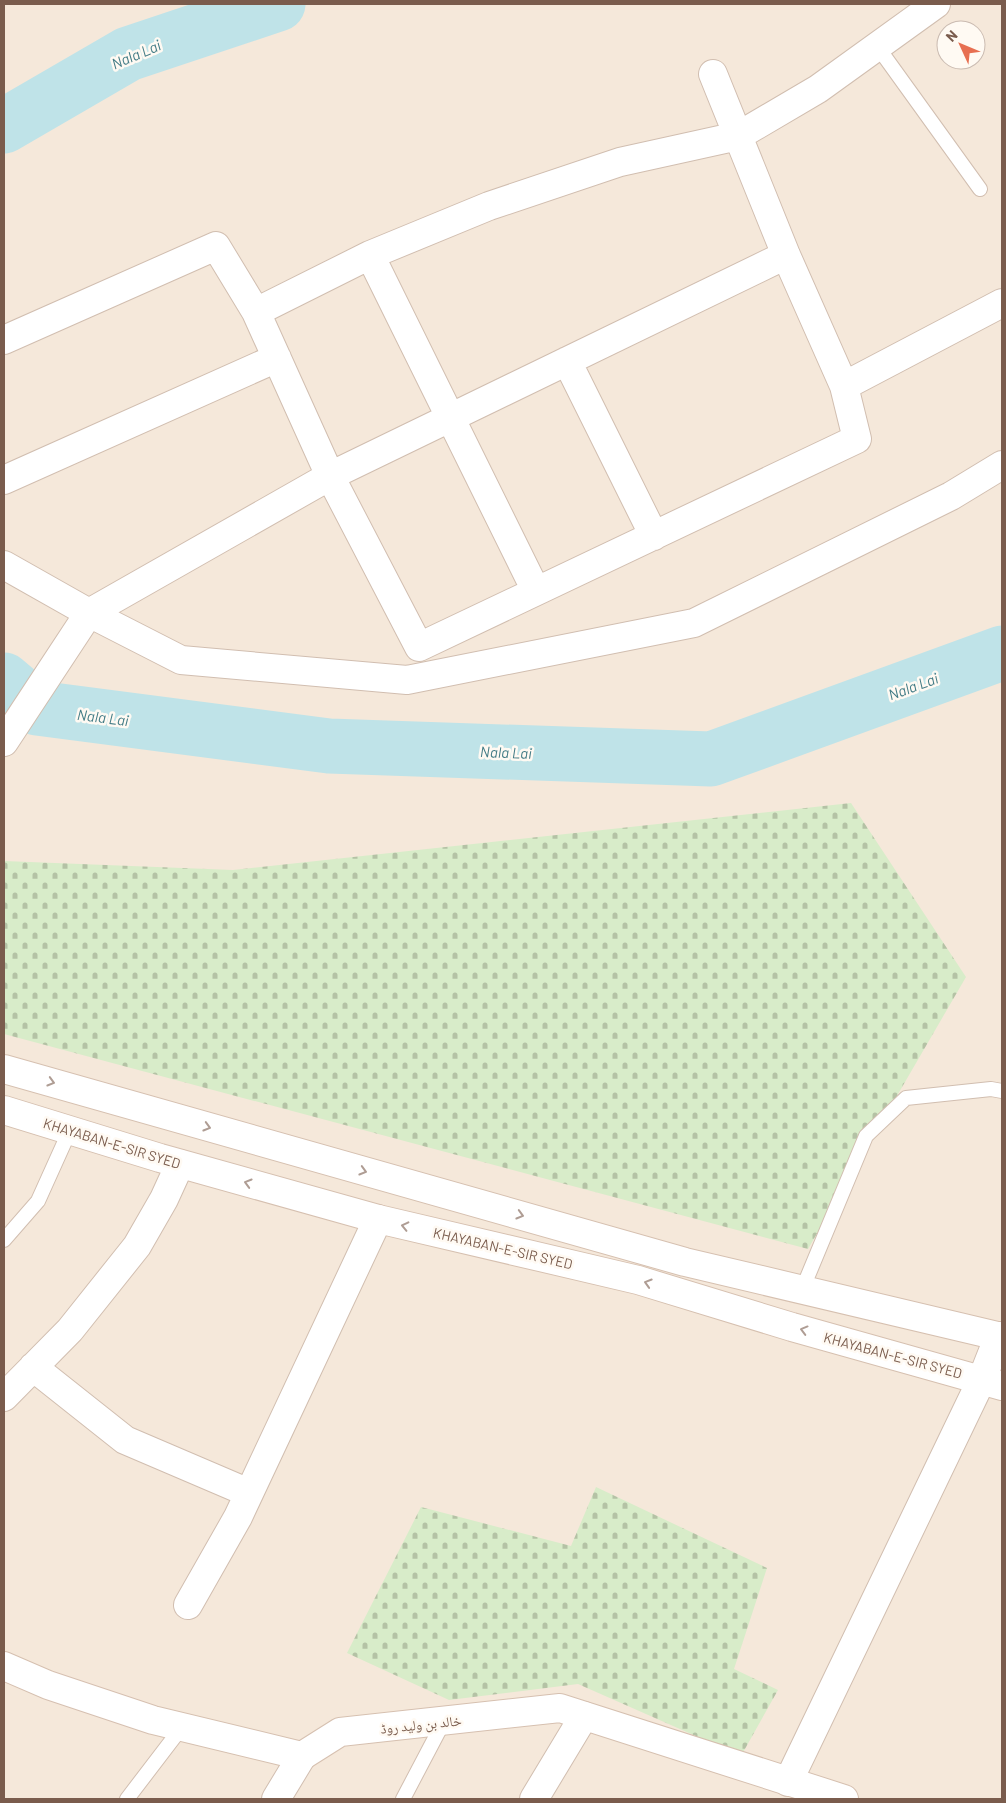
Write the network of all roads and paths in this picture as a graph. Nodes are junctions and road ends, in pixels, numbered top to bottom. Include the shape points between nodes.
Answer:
1 (936, 4) edge
2 (878, 46) junction
3 (713, 74) dead end
4 (738, 136) junction
5 (980, 188) dead end
6 (370, 255) junction
7 (786, 255) junction
8 (1002, 303) edge
9 (256, 312) junction
10 (4, 340) edge
11 (276, 358) junction
12 (567, 361) junction
13 (844, 386) junction
14 (450, 418) junction
15 (1002, 465) edge
16 (330, 476) junction
17 (4, 480) edge
18 (654, 536) junction
19 (4, 564) edge
20 (536, 591) junction
21 (89, 613) junction
22 (4, 742) edge
23 (4, 1069) edge
24 (1002, 1091) edge
25 (4, 1110) edge
26 (70, 1130) junction
27 (180, 1164) junction
28 (378, 1220) junction
29 (4, 1240) edge
30 (802, 1290) junction
31 (1001, 1337) edge
32 (33, 1367) junction
33 (992, 1382) edge
34 (4, 1396) edge
35 (249, 1493) junction
36 (188, 1605) dead end
37 (4, 1666) edge
38 (584, 1716) junction
39 (444, 1721) junction
40 (182, 1727) junction
41 (302, 1756) junction
42 (788, 1782) junction
43 (127, 1799) edge
44 (276, 1799) edge
45 (403, 1799) edge
46 (534, 1799) edge
47 (844, 1799) edge

1 - 2 street
2 - 4 street via 818,89
2 - 5 lane
3 - 4 street
4 - 6 street via 620,162 489,206
4 - 7 street
6 - 9 street
6 - 14 street
7 - 12 street
7 - 13 street
8 - 13 street
9 - 10 street via 216,246
9 - 11 street
11 - 16 street
11 - 17 street
12 - 14 street
12 - 18 street
13 - 18 street via 857,439
14 - 16 street
14 - 20 street
15 - 21 street via 951,496 694,623 407,680 181,660
16 - 20 street via 419,647
16 - 21 street
18 - 20 street
19 - 21 street
21 - 22 street
23 -> 30 street via 685,1262
24 - 30 lane via 991,1089 906,1098 866,1136
25 - 26 street, KHAYABAN-E-SIR SYED
26 - 27 street, KHAYABAN-E-SIR SYED
26 - 29 lane via 38,1201
28 -> 27 street, KHAYABAN-E-SIR SYED
27 - 32 street via 138,1246 70,1330
33 -> 28 street, KHAYABAN-E-SIR SYED via 792,1327 638,1280
28 - 35 street
30 - 31 street
31 - 33 street
32 - 34 street
32 - 35 street via 125,1440
33 - 42 street
35 - 36 street
37 - 40 street via 48,1685
38 - 39 street, خالد بن ولید روڈ via 560,1708
38 - 42 street, خالد بن ولید روڈ
38 - 46 street
39 - 41 street, خالد بن ولید روڈ via 340,1732
39 - 45 lane
40 - 41 street
40 - 43 lane
41 - 44 street
42 - 47 street, خالد بن ولید روڈ

